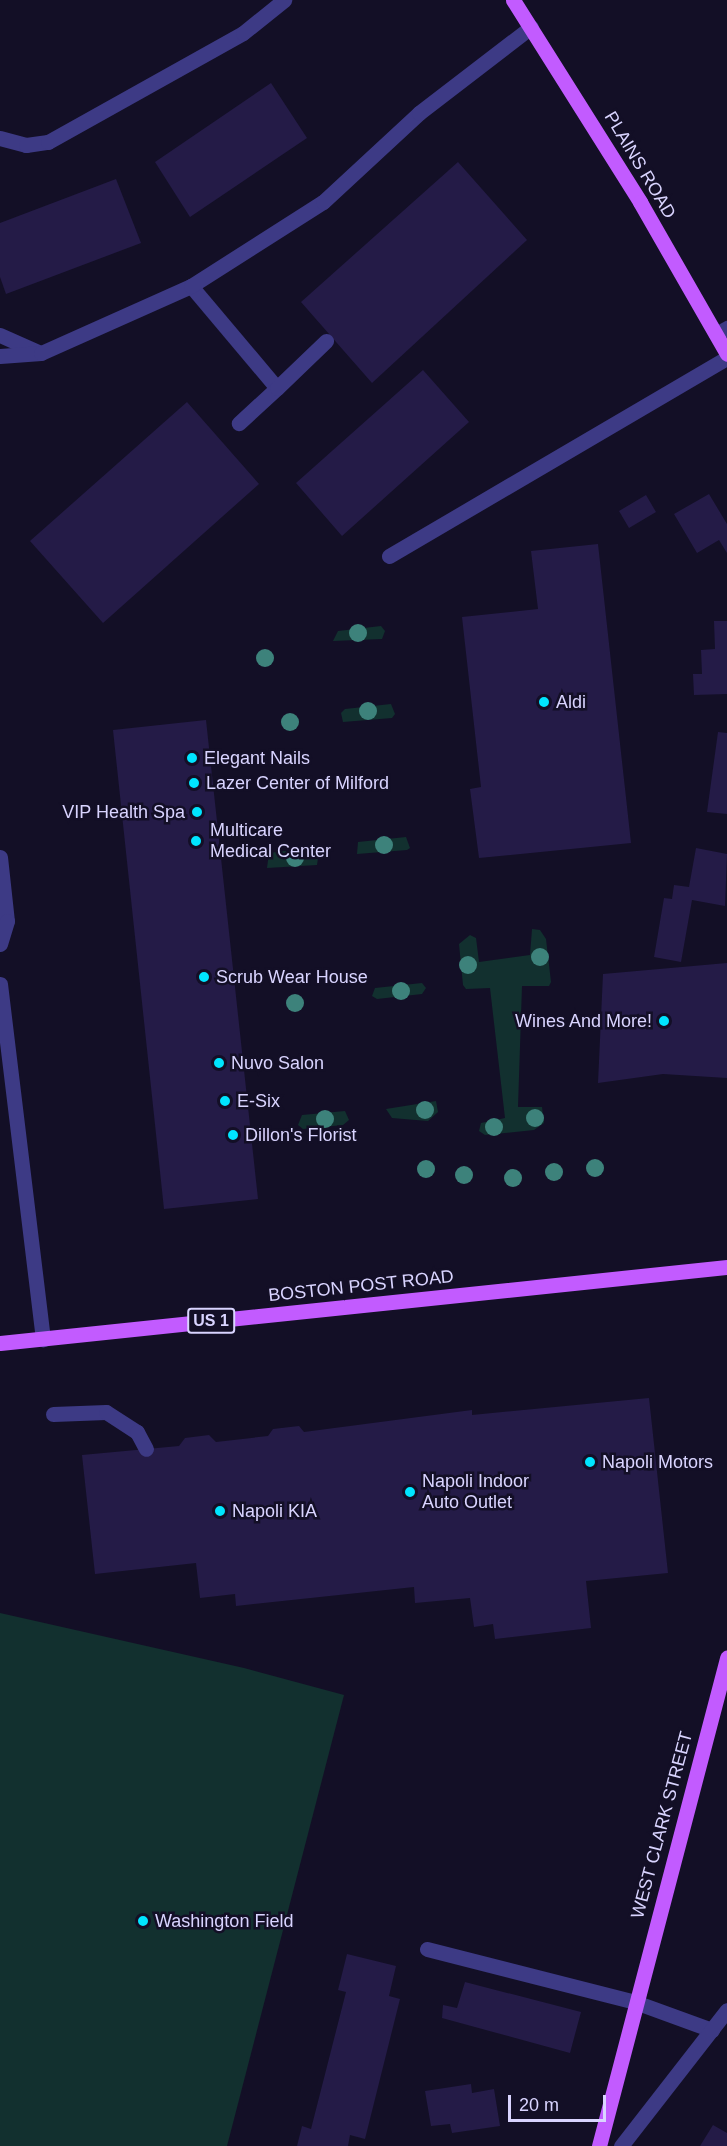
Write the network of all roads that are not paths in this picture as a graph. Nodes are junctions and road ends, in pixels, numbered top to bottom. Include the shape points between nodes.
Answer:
1 (284, 0) edge
2 (513, 0) edge
3 (531, 27) junction
4 (0, 138) edge
5 (191, 286) junction
6 (721, 331) edge
7 (0, 336) edge
8 (326, 341) dead end
9 (41, 353) junction
10 (0, 356) edge
11 (727, 356) edge
12 (277, 388) junction
13 (239, 423) dead end
14 (390, 556) dead end
15 (0, 857) edge
16 (0, 944) edge
17 (0, 984) edge
18 (727, 1267) edge
19 (43, 1339) junction
20 (0, 1343) edge
21 (53, 1414) dead end
22 (146, 1449) dead end
23 (727, 1658) edge
24 (427, 1949) dead end
25 (635, 2001) junction
26 (727, 2010) edge
27 (712, 2030) junction
28 (599, 2146) edge
29 (621, 2146) edge

1 - 4 street via 243,33 48,142 26,145
2 - 3 main road, PLAINS ROAD
3 - 5 street via 419,113 323,202
3 - 6 main road, PLAINS ROAD
5 - 9 street
5 - 12 street
6 - 11 main road, PLAINS ROAD
7 - 9 street
8 - 12 street
9 - 10 street
11 - 14 street
12 - 13 street
15 - 16 street via 7,921
17 - 19 street
18 - 19 main road, BOSTON POST ROAD / US 1
19 - 20 main road, BOSTON POST ROAD / US 1
21 - 22 street via 106,1412 137,1432
23 - 25 main road, WEST CLARK STREET
24 - 25 street
25 - 27 street
25 - 28 main road, WEST CLARK STREET
26 - 27 street
27 - 29 street

